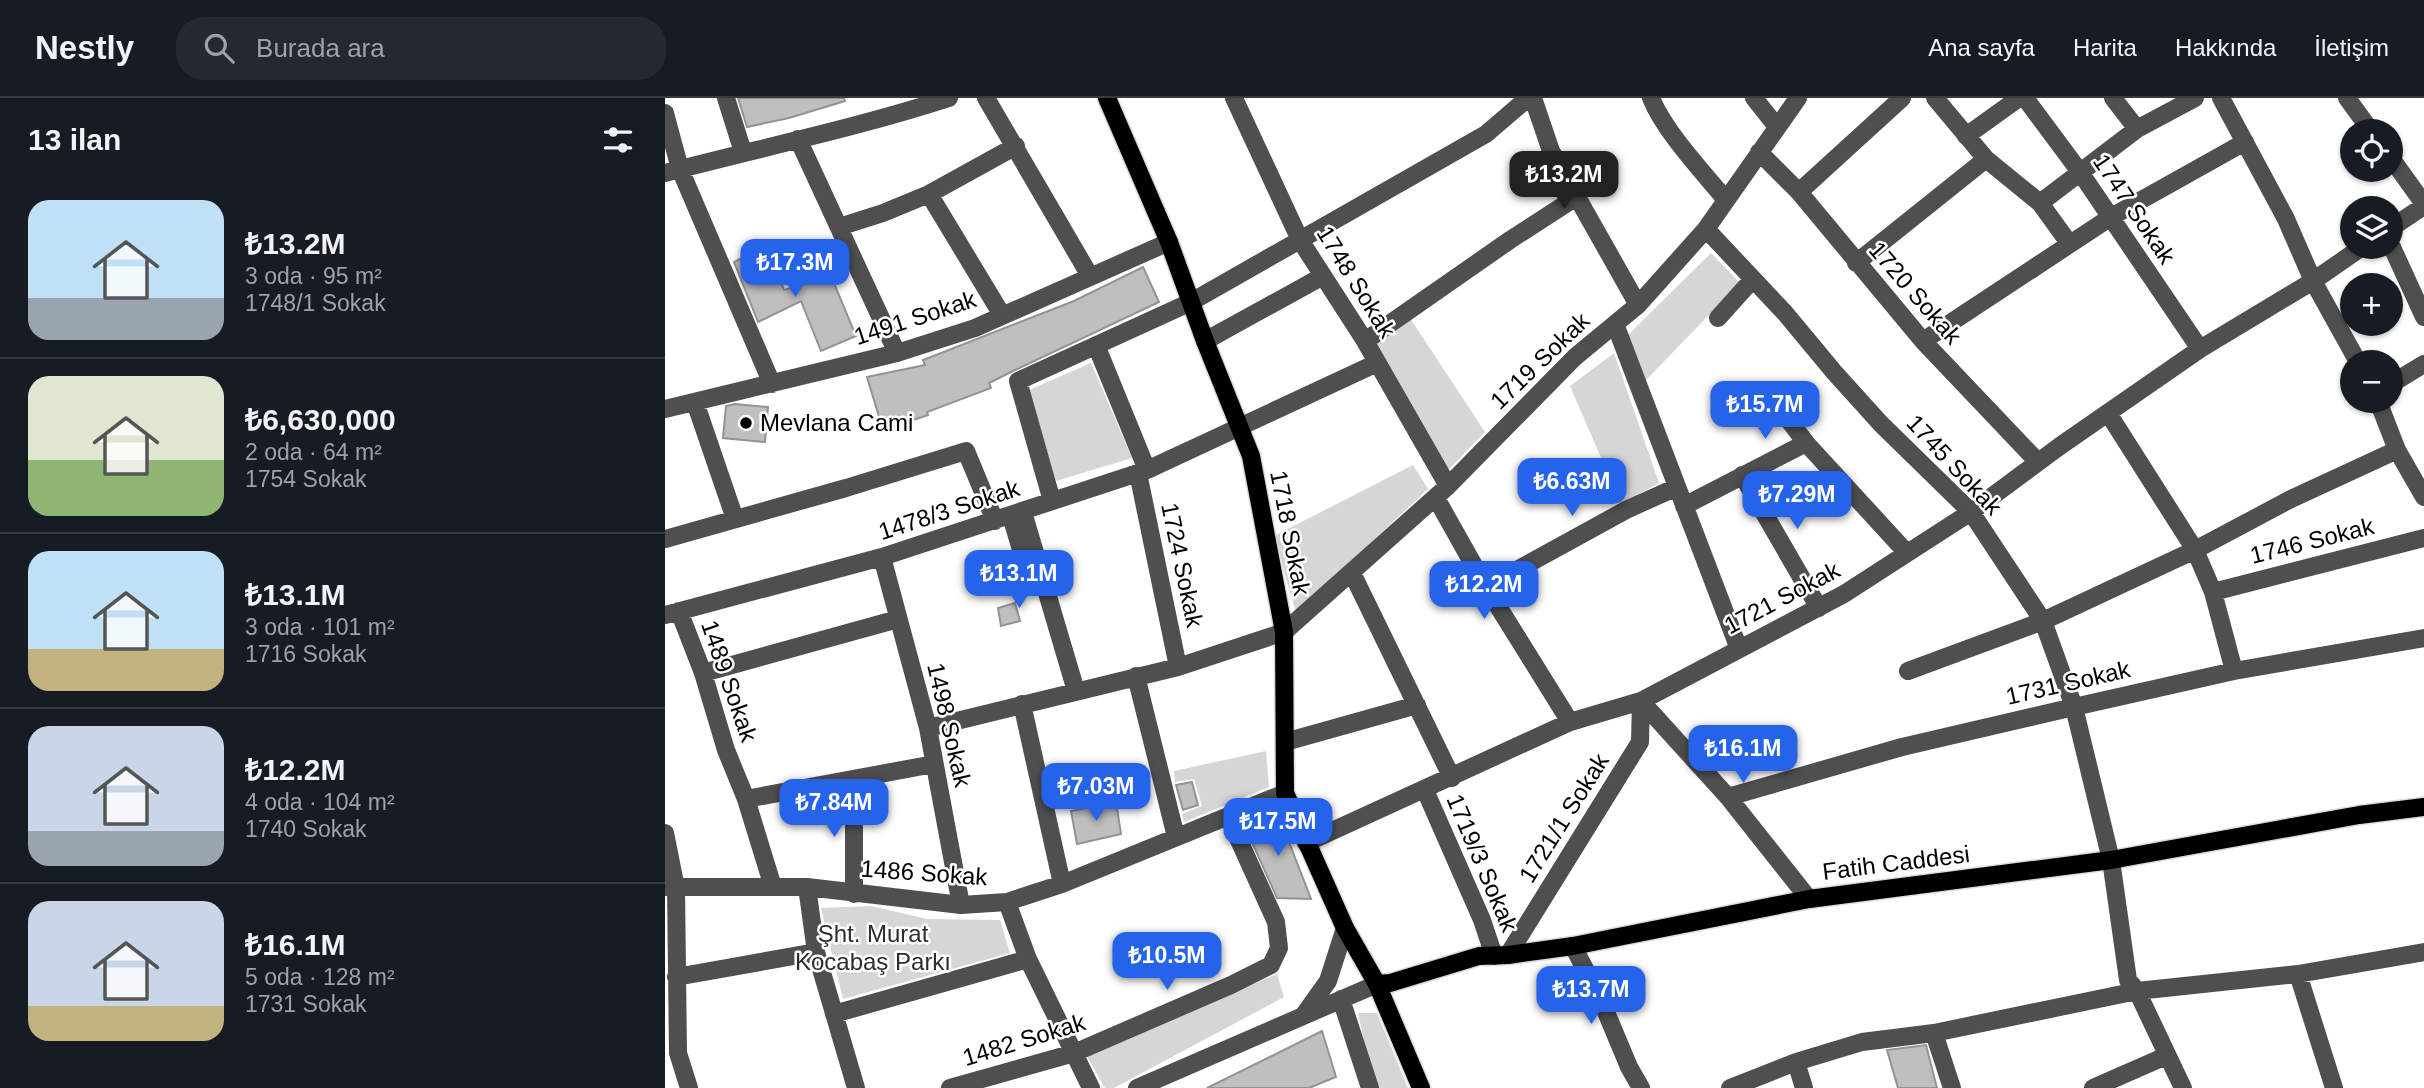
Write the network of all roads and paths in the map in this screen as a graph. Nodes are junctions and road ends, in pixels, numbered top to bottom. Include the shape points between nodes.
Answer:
1 (726, 98) edge
2 (949, 98) edge
3 (986, 98) edge
4 (1107, 98) edge
5 (1530, 98) edge
6 (1651, 98) edge
7 (1754, 98) edge
8 (1798, 98) edge
9 (1902, 98) edge
10 (1935, 98) edge
11 (2019, 98) edge
12 (2025, 98) edge
13 (2113, 98) edge
14 (2195, 98) edge
15 (2221, 98) edge
16 (2347, 98) edge
17 (1240, 101) edge
18 (665, 113) edge
19 (2362, 119) edge
20 (1777, 127) junction
21 (2137, 129) junction
22 (1966, 136) junction
23 (798, 139) junction
24 (2245, 142) junction
25 (1016, 146) junction
26 (743, 152) junction
27 (1759, 152) junction
28 (1986, 159) junction
29 (673, 171) edge
30 (2080, 172) junction
31 (2403, 175) edge
32 (1799, 192) junction
33 (929, 194) junction
34 (1578, 196) junction
35 (1726, 200) junction
36 (2040, 203) junction
37 (2424, 205) edge
38 (2111, 217) junction
39 (2403, 220) edge
40 (839, 227) junction
41 (1706, 229) junction
42 (1300, 240) junction
43 (1169, 242) junction
44 (2069, 243) junction
45 (2345, 259) edge
46 (2397, 259) edge
47 (1856, 262) junction
48 (1090, 276) junction
49 (1323, 276) junction
50 (1752, 279) junction
51 (2313, 281) junction
52 (1191, 302) junction
53 (1638, 305) junction
54 (1002, 315) junction
55 (2424, 317) edge
56 (1719, 318) dead end
57 (1615, 324) junction
58 (1205, 341) junction
59 (1365, 341) junction
60 (1923, 341) junction
61 (1096, 345) junction
62 (2200, 349) junction
63 (2351, 350) edge
64 (897, 353) junction
65 (1377, 363) junction
66 (2424, 363) edge
67 (2403, 376) edge
68 (772, 384) junction
69 (695, 402) junction
70 (1776, 403) dead end
71 (665, 409) edge
72 (2108, 413) junction
73 (2383, 413) edge
74 (1240, 428) junction
75 (1806, 443) junction
76 (2397, 450) junction
77 (2038, 462) junction
78 (1142, 471) junction
79 (1742, 475) junction
80 (1677, 487) junction
81 (1442, 492) junction
82 (2423, 492) edge
83 (1052, 501) junction
84 (1684, 506) junction
85 (1971, 512) junction
86 (1010, 516) junction
87 (735, 519) junction
88 (2424, 538) edge
89 (665, 539) edge
90 (2195, 550) junction
91 (1907, 553) junction
92 (882, 558) junction
93 (1352, 573) junction
94 (1486, 587) junction
95 (2213, 592) junction
96 (1819, 608) junction
97 (672, 613) edge
98 (898, 619) junction
99 (2043, 621) junction
100 (1284, 632) junction
101 (2424, 639) edge
102 (1739, 649) junction
103 (1178, 667) junction
104 (1908, 671) dead end
105 (2234, 671) junction
106 (703, 673) junction
107 (1136, 676) junction
108 (1070, 692) junction
109 (1641, 701) junction
110 (1021, 704) junction
111 (1417, 705) junction
112 (2074, 707) junction
113 (1570, 722) junction
114 (928, 728) junction
115 (1285, 743) junction
116 (935, 764) junction
117 (1452, 778) junction
118 (848, 781) junction
119 (1425, 790) junction
120 (1285, 793) junction
121 (1728, 797) junction
122 (746, 799) junction
123 (2424, 807) edge
124 (1228, 816) junction
125 (665, 833) edge
126 (1176, 836) junction
127 (1306, 843) junction
128 (2111, 860) junction
129 (1062, 884) junction
130 (773, 887) junction
131 (807, 887) junction
132 (670, 888) edge
133 (854, 894) junction
134 (1809, 899) junction
135 (1007, 902) junction
136 (961, 905) junction
137 (1345, 928) junction
138 (1573, 946) junction
139 (816, 952) junction
140 (2424, 952) edge
141 (1501, 955) junction
142 (1028, 959) junction
143 (2298, 974) junction
144 (672, 981) edge
145 (1377, 984) junction
146 (2137, 991) junction
147 (1341, 999) junction
148 (834, 1014) junction
149 (1303, 1016) junction
150 (1934, 1033) junction
151 (1074, 1053) junction
152 (671, 1055) edge
153 (2166, 1056) junction
154 (1796, 1062) junction
155 (1148, 1086) edge
156 (689, 1088) edge
157 (856, 1088) edge
158 (950, 1088) edge
159 (1091, 1088) edge
160 (1370, 1088) edge
161 (1421, 1088) edge
162 (1641, 1088) edge
163 (1730, 1088) edge
164 (1804, 1088) edge
165 (1952, 1088) edge
166 (2093, 1088) edge
167 (2183, 1088) edge
168 (2334, 1088) edge

1 - 26 street
2 - 23 street
3 - 25 street
4 - 43 main road, 1718 Sokak
5 - 34 street via 1551,151
5 - 42 street via 1486,134
6 - 35 street
7 - 20 street
8 - 20 street, 1719 Sokak
9 - 32 street
10 - 22 street
11 - 22 street
12 - 30 street, 1747 Sokak
13 - 21 street
14 - 21 street
15 - 24 street
16 - 19 street
17 - 42 street, 1748 Sokak
18 - 29 street
20 - 27 street, 1719 Sokak
21 - 30 street
22 - 28 street
23 - 26 street
23 - 40 street
24 - 38 street
24 - 51 street
25 - 33 street
25 - 48 street
26 - 29 street
27 - 32 street, 1720 Sokak
27 - 35 street, 1719 Sokak
28 - 36 street
28 - 47 street
29 - 68 street
30 - 36 street
30 - 38 street, 1747 Sokak
31 - 37 street
32 - 47 street, 1720 Sokak
33 - 40 street
33 - 54 street
34 - 53 street
34 - 59 street
35 - 41 street, 1719 Sokak
36 - 44 street
37 - 39 street
38 - 44 street
38 - 62 street, 1747 Sokak
40 - 64 street
41 - 50 street, 1745 Sokak
41 - 53 street, 1719 Sokak
42 - 49 street, 1748 Sokak
42 - 52 street
43 - 48 street, 1491 Sokak
43 - 52 main road, 1718 Sokak
44 - 60 street
45 - 51 street, 1721 Sokak
46 - 55 street
47 - 60 street, 1720 Sokak
48 - 54 street, 1491 Sokak
49 - 58 street
49 - 59 street, 1748 Sokak
50 - 56 street
50 - 85 street, 1745 Sokak via 1873,415
51 - 62 street, 1721 Sokak
51 - 63 street
52 - 58 main road, 1718 Sokak
52 - 61 street
53 - 57 street, 1719 Sokak
54 - 64 street, 1491 Sokak
57 - 80 street
57 - 81 street, 1719 Sokak via 1576,356
58 - 74 main road, 1718 Sokak
59 - 65 street, 1748 Sokak
60 - 77 street, 1720 Sokak
61 - 78 street, 1724 Sokak
61 - 83 street via 1018,381
62 - 72 street, 1721 Sokak
64 - 68 street, 1491 Sokak
65 - 74 street, 1478/3 Sokak
65 - 81 street, 1748 Sokak
66 - 67 street
68 - 69 street, 1491 Sokak
69 - 71 street, 1491 Sokak
69 - 87 street
70 - 75 street
72 - 77 street, 1721 Sokak
72 - 90 street
73 - 76 street
74 - 78 street, 1478/3 Sokak
74 - 100 main road, 1718 Sokak via 1251,456
75 - 79 street
75 - 91 street
76 - 82 street
76 - 90 street
77 - 85 street, 1721 Sokak
78 - 83 street, 1478/3 Sokak
78 - 103 street, 1724 Sokak
79 - 84 street
79 - 96 street
80 - 84 street
80 - 94 street
81 - 93 street, 1719 Sokak
81 - 94 street, 1748 Sokak
83 - 86 street, 1478/3 Sokak
84 - 102 street
85 - 91 street, 1721 Sokak
85 - 99 street, 1745 Sokak
86 - 87 street via 966,452
86 - 92 street, 1478/3 Sokak
86 - 108 street
87 - 89 street
88 - 95 street, 1746 Sokak
90 - 95 street
90 - 99 street
91 - 96 street, 1721 Sokak
92 - 97 street, 1478/3 Sokak
92 - 98 street, 1498 Sokak
93 - 100 street, 1719 Sokak
93 - 111 street, 1719/3 Sokak
94 - 113 street, 1748 Sokak
95 - 105 street
96 - 102 street, 1721 Sokak
97 - 106 street, 1489 Sokak
98 - 106 street
98 - 114 street, 1498 Sokak
99 - 104 street
99 - 112 street, 1745 Sokak
100 - 103 street
100 - 115 main road, 1718 Sokak
101 - 105 street, 1731 Sokak
102 - 109 street, 1721 Sokak
103 - 107 street
105 - 112 street, 1731 Sokak
106 - 122 street, 1489 Sokak
107 - 108 street
107 - 126 street
108 - 110 street
109 - 113 street, 1721 Sokak
109 - 121 street
109 - 141 street, 1721/1 Sokak via 1640,742
110 - 114 street
110 - 129 street
111 - 115 street
111 - 117 street, 1719/3 Sokak
112 - 121 street, 1731 Sokak via 1902,747
112 - 128 street, 1745 Sokak
113 - 117 street, 1721 Sokak
114 - 116 street, 1498 Sokak
115 - 120 main road, 1718 Sokak
116 - 118 street
116 - 136 street, 1498 Sokak
117 - 119 street, 1721 Sokak
118 - 122 street
118 - 133 street via 854,821
119 - 127 street, 1721 Sokak
119 - 141 street, 1719/3 Sokak
120 - 124 street, 1486 Sokak
120 - 127 main road, 1718 Sokak
121 - 134 street
122 - 130 street, 1489 Sokak
123 - 128 main road, Fatih Caddesi
124 - 126 street, 1486 Sokak
124 - 151 street, 1482 Sokak via 1276,922 1279,947 1271,965
125 - 132 street
126 - 129 street, 1486 Sokak
127 - 137 main road, 1718 Sokak
128 - 134 main road, Fatih Caddesi
128 - 146 street, 1745 Sokak via 2128,981
129 - 135 street, 1486 Sokak
130 - 131 street, 1486 Sokak
130 - 132 street, 1486 Sokak
131 - 133 street, 1486 Sokak
131 - 139 street
132 - 144 street
133 - 136 street, 1486 Sokak
134 - 138 main road, Fatih Caddesi
135 - 136 street, 1486 Sokak
135 - 142 street
137 - 145 main road, 1718 Sokak
137 - 149 street via 1328,981
138 - 141 main road, Fatih Caddesi
138 - 162 street
139 - 144 street
139 - 148 street
140 - 143 street
141 - 145 main road, Fatih Caddesi via 1479,956
142 - 148 street
142 - 151 street
143 - 146 street
143 - 168 street
144 - 152 street
145 - 147 street
145 - 161 main road, 1718 Sokak
146 - 150 street
146 - 153 street, 1745 Sokak
147 - 149 street
147 - 160 street
148 - 157 street
149 - 155 street
150 - 154 street via 1862,1042
150 - 165 street
151 - 158 street, 1482 Sokak
151 - 159 street
152 - 156 street
153 - 166 street
153 - 167 street, 1745 Sokak
154 - 163 street
154 - 164 street

